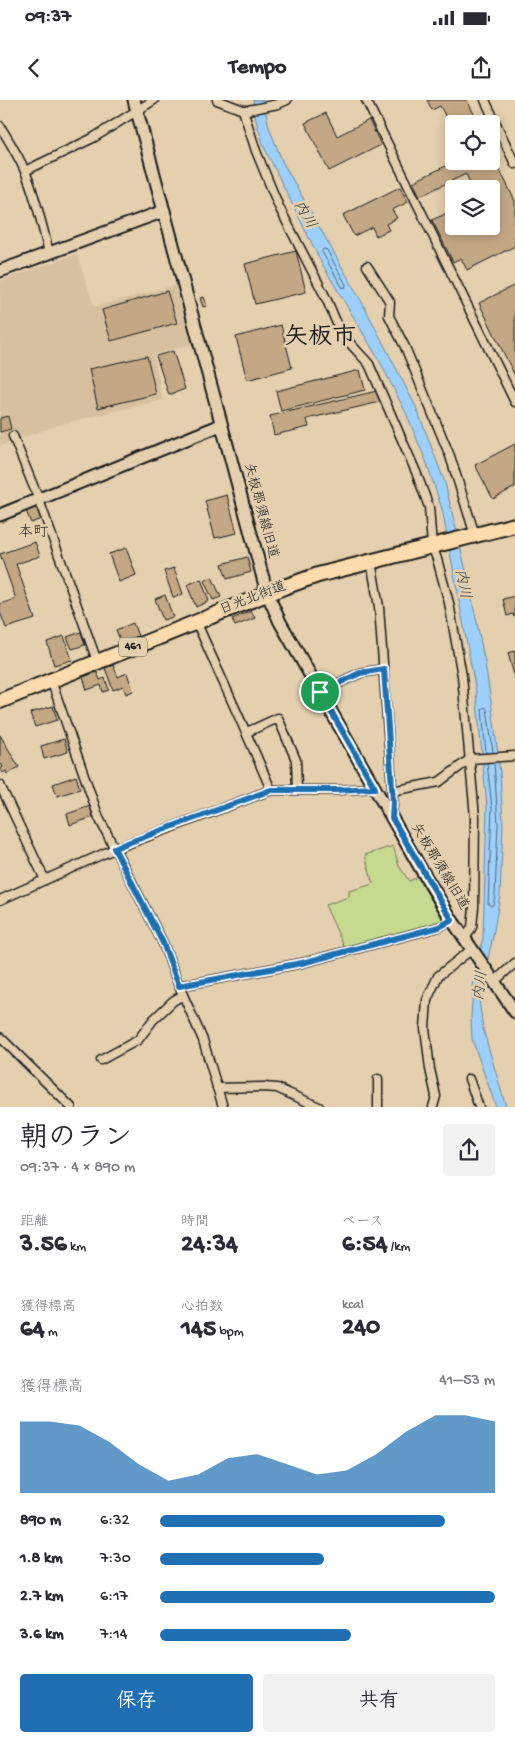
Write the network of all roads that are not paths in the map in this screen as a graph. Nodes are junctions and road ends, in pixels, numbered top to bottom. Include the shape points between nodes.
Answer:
1 (154, 100) edge
2 (217, 100) edge
3 (287, 100) edge
4 (366, 100) edge
5 (485, 100) edge
6 (136, 105) edge
7 (246, 110) junction
8 (0, 126) edge
9 (515, 164) edge
10 (25, 172) junction
11 (164, 211) junction
12 (49, 253) junction
13 (367, 266) dead end
14 (0, 271) edge
15 (515, 402) edge
16 (221, 425) junction
17 (13, 436) dead end
18 (39, 500) junction
19 (0, 515) edge
20 (515, 525) edge
21 (471, 536) junction
22 (435, 545) junction
23 (371, 561) junction
24 (267, 592) junction
25 (196, 621) junction
26 (97, 661) junction
27 (384, 669) junction
28 (51, 680) junction
29 (320, 692) junction
30 (0, 701) edge
31 (247, 732) junction
32 (515, 756) edge
33 (470, 759) junction
34 (0, 785) edge
35 (375, 788) junction
36 (271, 790) junction
37 (297, 790) junction
38 (392, 791) junction
39 (392, 818) junction
40 (114, 848) junction
41 (45, 880) junction
42 (0, 900) edge
43 (452, 920) junction
44 (469, 945) junction
45 (515, 963) edge
46 (494, 980) junction
47 (179, 986) junction
48 (183, 995) junction
49 (515, 1012) edge
50 (0, 1037) edge
51 (101, 1060) dead end
52 (469, 1079) dead end
53 (378, 1080) dead end
54 (217, 1088) junction
55 (71, 1107) edge
56 (222, 1107) edge
57 (319, 1107) edge
58 (378, 1107) edge
59 (433, 1107) edge
60 (479, 1107) edge

1 - 6 street
2 - 7 street
3 - 7 street
4 - 15 street
5 - 9 street
6 - 10 street via 93,138
6 - 11 street, 矢板那須線旧道
7 - 22 street via 256,151 279,207 338,326 369,364 383,395 416,472 428,507
8 - 10 street
10 - 12 street
11 - 12 street
11 - 16 street, 矢板那須線旧道
12 - 14 street
13 - 21 street via 390,302 389,316 409,355 450,456
16 - 18 street
16 - 24 street, 矢板那須線旧道
17 - 18 street
18 - 19 street
18 - 26 street
20 - 21 highway, 日光北街道 / 461
21 - 22 highway, 日光北街道 / 461
22 - 23 highway, 日光北街道 / 461
22 - 33 street via 460,667
23 - 24 highway, 日光北街道 / 461
23 - 27 street
24 - 25 highway, 日光北街道 / 461
24 - 29 street, 矢板那須線旧道 via 280,622
25 - 26 highway, 日光北街道 / 461
25 - 31 street
26 - 28 highway, 日光北街道 / 461
27 - 29 street via 360,673
27 - 38 street
28 - 30 highway, 日光北街道 / 461
28 - 40 street via 99,818
29 - 35 street, 矢板那須線旧道
31 - 36 street
31 - 37 street via 278,718 296,760
32 - 33 street
33 - 38 street via 439,782
33 - 44 street via 476,817 474,907
34 - 41 street
35 - 37 street
35 - 39 street, 矢板那須線旧道
36 - 37 street
36 - 40 street
38 - 39 street
39 - 43 street, 矢板那須線旧道
40 - 41 street
40 - 47 street via 163,943
41 - 42 street
43 - 44 street, 矢板那須線旧道
43 - 47 street via 439,927 302,963
44 - 46 street, 矢板那須線旧道
44 - 59 street via 438,976 427,1000 425,1028 436,1096
45 - 46 street
46 - 49 street
47 - 48 street
48 - 51 street via 153,1020 138,1040
48 - 54 street via 203,1040
50 - 55 street
52 - 60 street
53 - 58 street
54 - 56 street
54 - 57 street via 277,1088

